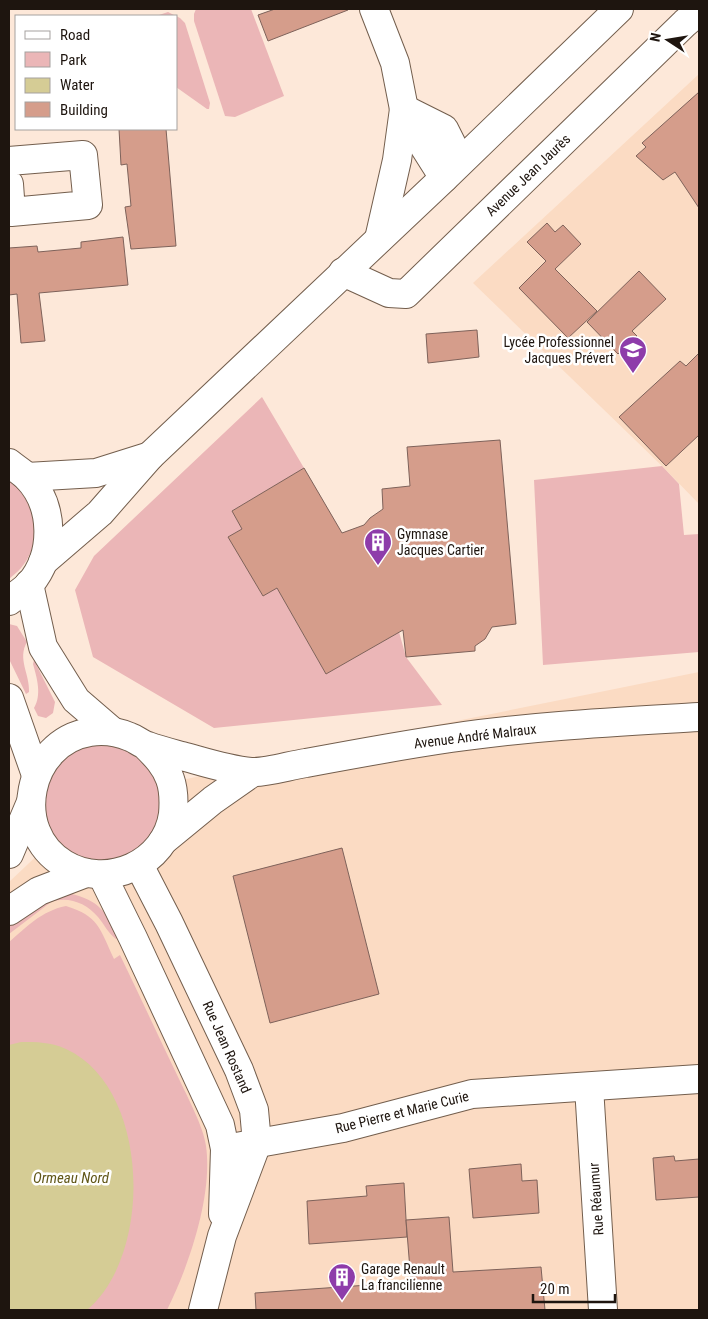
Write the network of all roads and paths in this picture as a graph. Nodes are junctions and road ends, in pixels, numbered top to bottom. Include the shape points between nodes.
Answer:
1 (374, 9) edge
2 (619, 9) edge
3 (699, 12) edge
4 (404, 109) junction
5 (9, 162) edge
6 (452, 170) junction
7 (9, 184) edge
8 (379, 239) junction
9 (343, 272) junction
10 (150, 456) junction
11 (18, 470) edge
12 (27, 582) edge
13 (9, 698) edge
14 (699, 717) edge
15 (112, 732) junction
16 (146, 746) junction
17 (253, 772) junction
18 (36, 775) junction
19 (31, 802) junction
20 (163, 841) junction
21 (9, 854) edge
22 (138, 865) junction
23 (94, 874) junction
24 (9, 911) edge
25 (699, 1079) edge
26 (589, 1087) junction
27 (258, 1143) junction
28 (225, 1149) junction
29 (222, 1236) junction
30 (202, 1308) edge
31 (603, 1310) edge

1 - 4 street via 395,64
2 - 6 street
3 - 9 street, Avenue Jean Jaurès via 406,294 389,293
4 - 6 street via 444,129
4 - 8 street via 397,160
5 - 7 street via 83,155 88,205 11,212
6 - 8 street
8 - 9 street
9 - 10 street
10 - 11 street via 96,473
10 - 12 street via 100,513
11 - 12 street via 40,496 48,517 49,540
12 - 15 street via 43,647 76,700
13 - 18 street
14 - 17 street, Avenue André Malraux via 545,727 452,738
15 - 16 street
15 - 18 street via 89,732 67,740 49,755
16 - 17 street
16 - 20 street via 161,761 171,780 172,822
17 - 20 street
18 - 19 street
19 - 21 street
19 - 23 street via 34,826 46,848 63,864
20 - 22 street
22 - 23 street via 121,873
22 - 27 street, Rue Jean Rostand via 239,1070 254,1110
23 - 24 street via 39,891
23 - 28 street, Rue Jean Rostand via 133,938 220,1125
25 - 26 street, Rue Pierre et Marie Curie
26 - 27 street, Rue Pierre et Marie Curie via 472,1094 343,1128
26 - 31 street, Rue Réaumur
27 - 28 street, Rue Pierre et Marie Curie
27 - 29 street, Rue Jean Rostand
28 - 29 street, Rue Jean Rostand
29 - 30 street, Rue Jean Rostand

